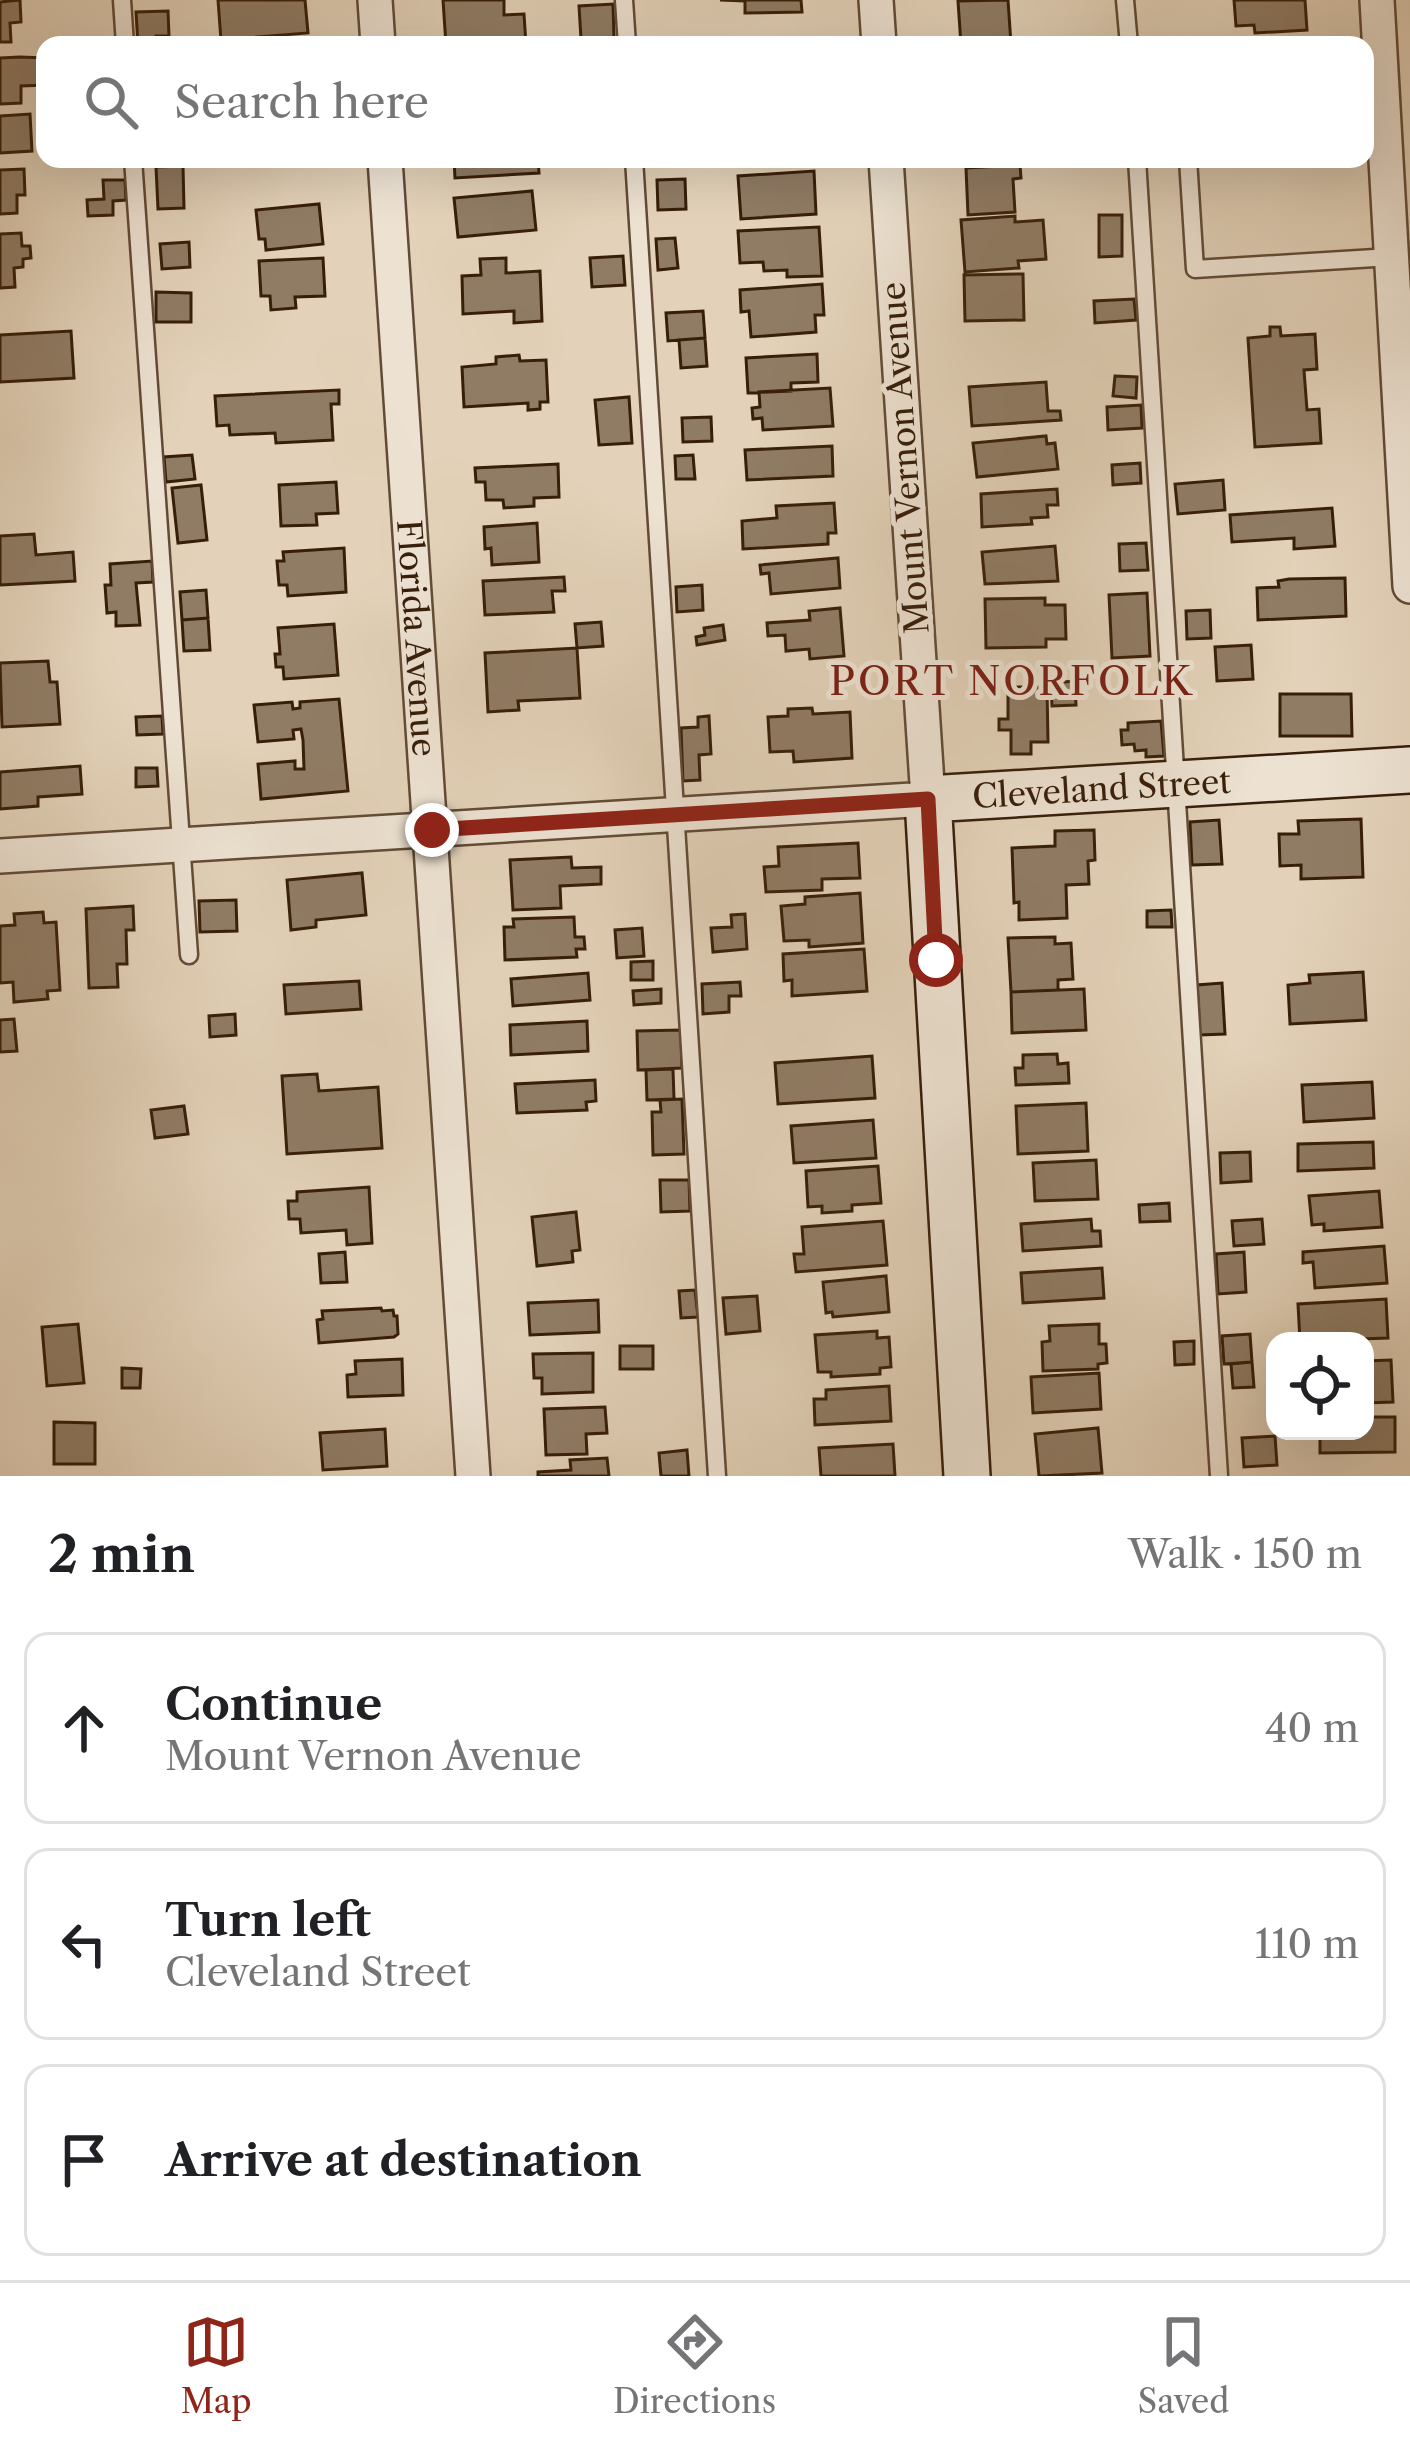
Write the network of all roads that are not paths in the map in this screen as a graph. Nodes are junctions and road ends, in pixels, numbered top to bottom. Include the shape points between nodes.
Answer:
1 (122, 0) edge
2 (375, 0) edge
3 (624, 0) edge
4 (876, 0) edge
5 (1125, 0) edge
6 (1377, 0) edge
7 (124, 36) edge
8 (377, 36) edge
9 (626, 36) edge
10 (878, 36) edge
11 (1128, 36) edge
12 (1374, 58) edge
13 (1374, 88) edge
14 (134, 168) edge
15 (386, 168) edge
16 (635, 168) edge
17 (887, 168) edge
18 (1138, 168) edge
19 (1189, 168) edge
20 (1391, 257) junction
21 (1410, 586) edge
22 (1410, 770) edge
23 (1173, 784) junction
24 (928, 799) junction
25 (678, 814) junction
26 (432, 830) junction
27 (184, 844) junction
28 (0, 856) edge
29 (189, 955) dead end
30 (473, 1476) edge
31 (717, 1476) edge
32 (967, 1476) edge
33 (1219, 1476) edge

1 - 7 lane
2 - 8 street
3 - 9 lane
4 - 10 street
5 - 11 lane
6 - 12 street
13 - 20 street
14 - 27 lane
15 - 26 street, Florida Avenue
16 - 25 lane
17 - 24 street, Mount Vernon Avenue
18 - 23 lane
19 - 20 lane via 1195,269
20 - 21 street
22 - 23 street, Cleveland Street
23 - 24 street, Cleveland Street
23 - 33 lane
24 - 25 street, Cleveland Street
24 - 32 street, Mount Vernon Avenue
25 - 26 street, Cleveland Street
25 - 31 lane
26 - 27 street, Cleveland Street
26 - 30 street, Florida Avenue
27 - 28 street, Cleveland Street
27 - 29 lane

